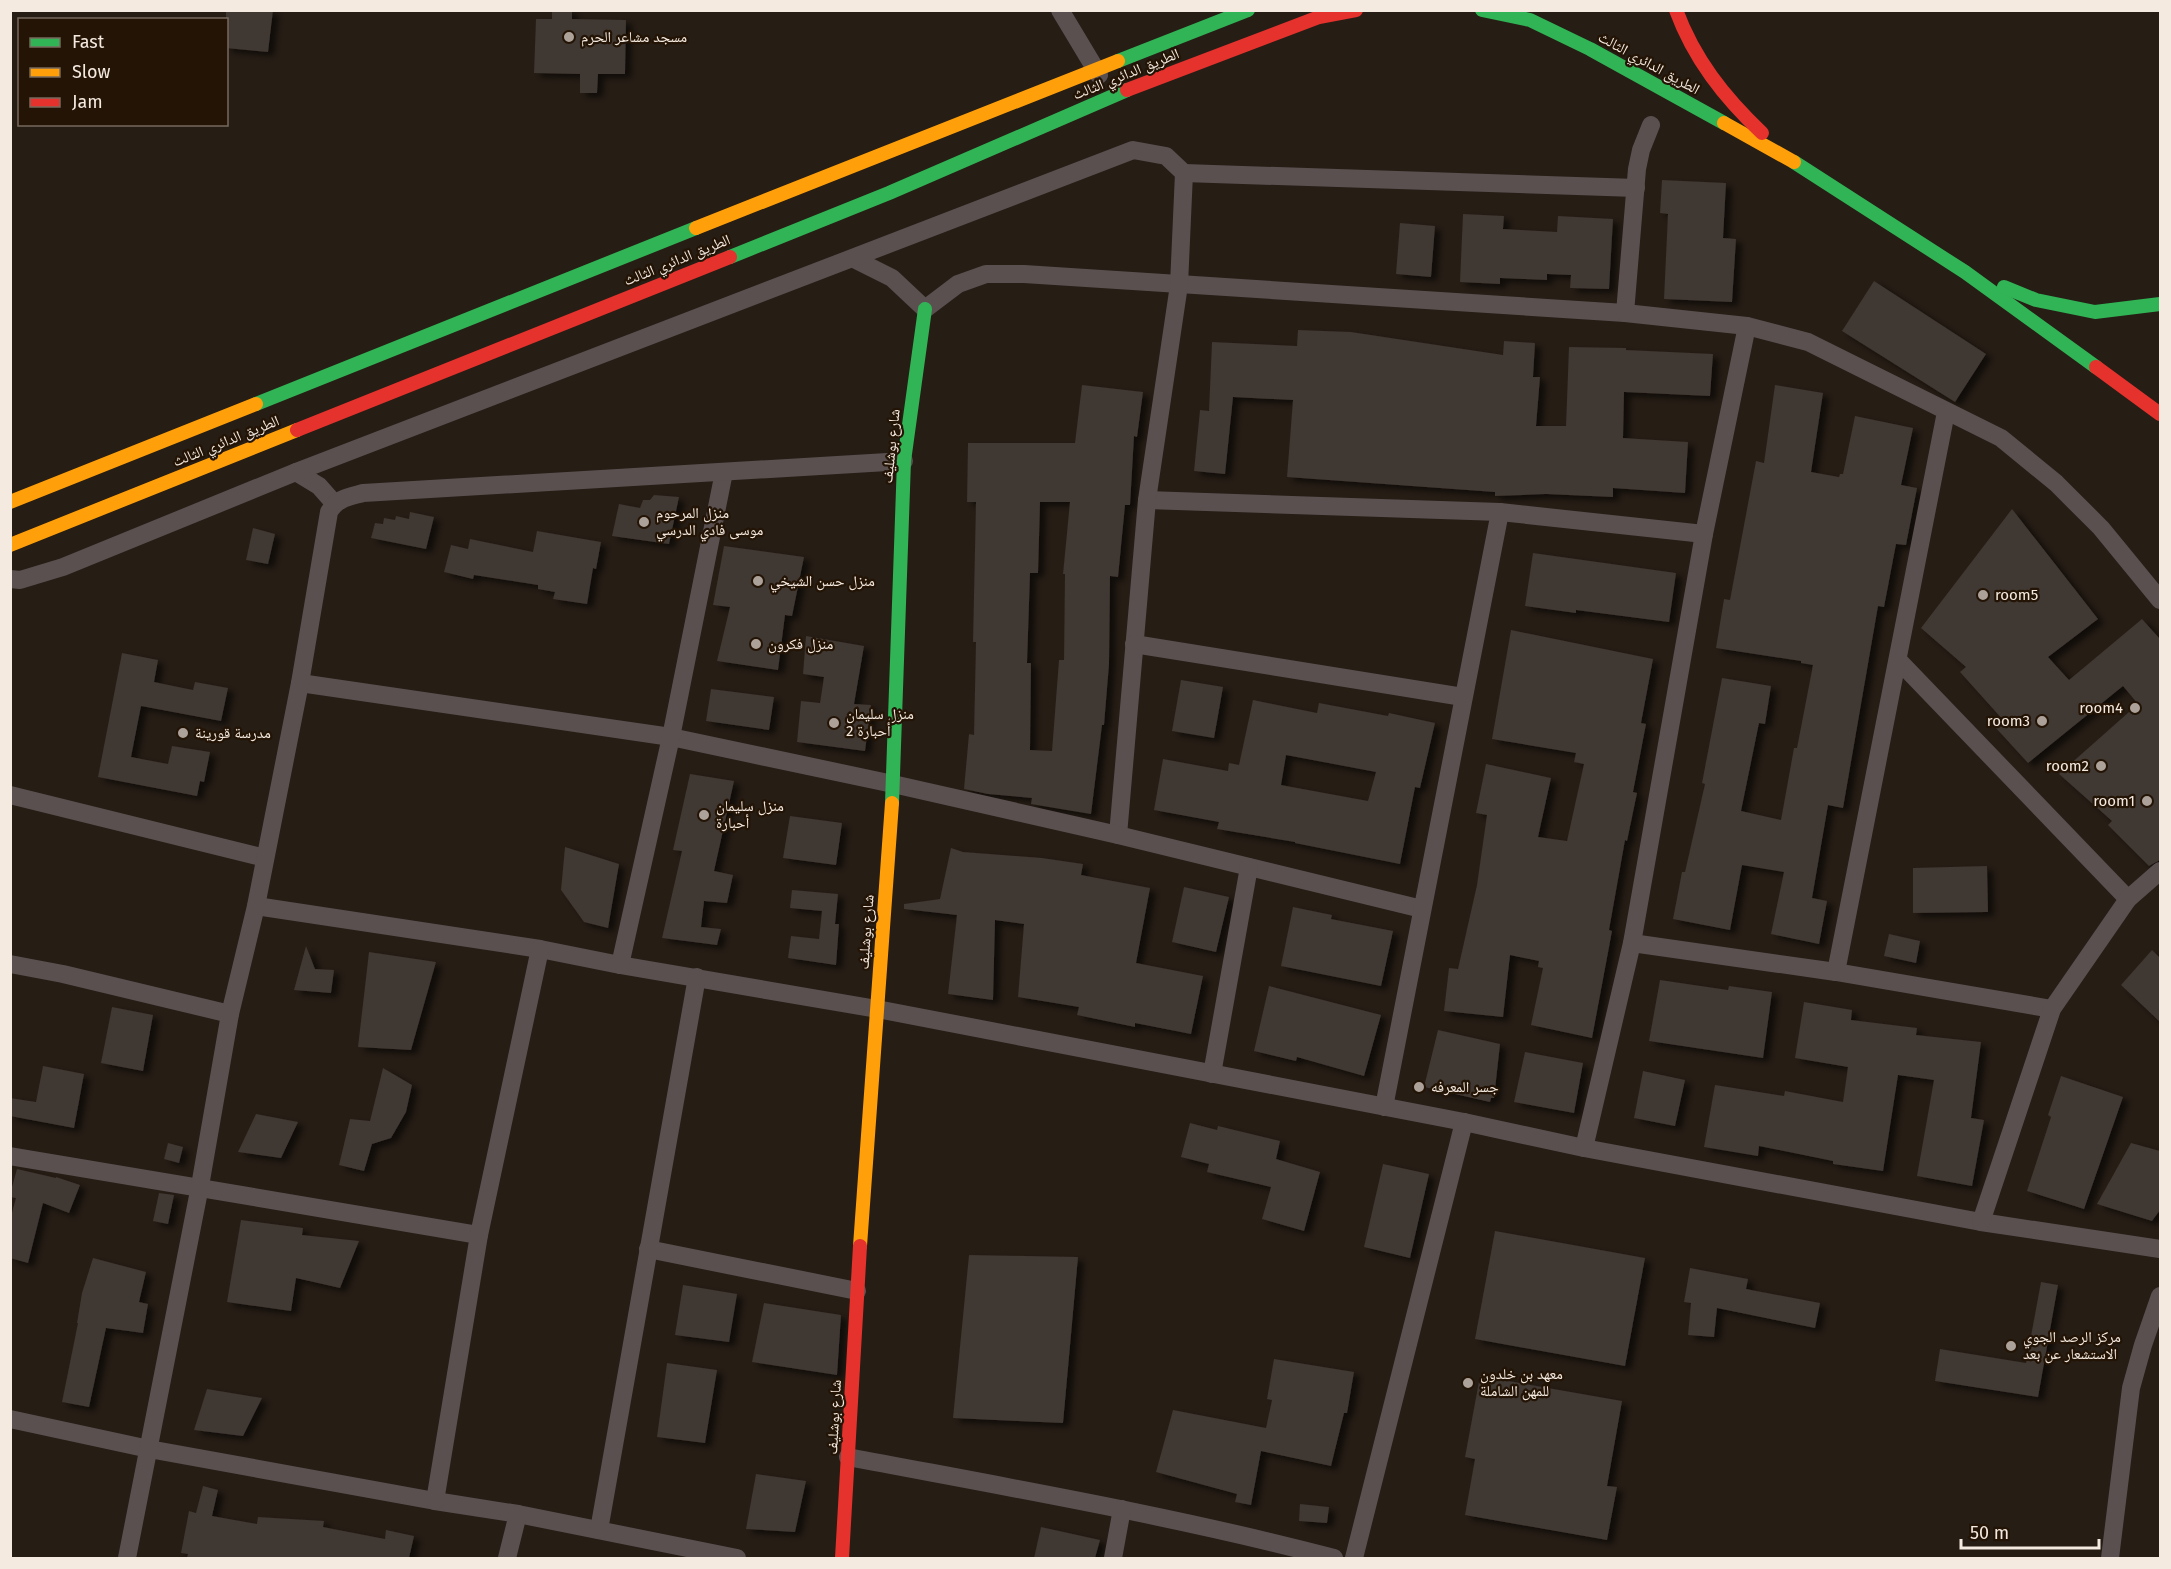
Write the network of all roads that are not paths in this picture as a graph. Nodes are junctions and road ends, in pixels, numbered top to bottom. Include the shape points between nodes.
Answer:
1 (1060, 10) edge
2 (1248, 10) edge
3 (1356, 10) edge
4 (1482, 10) edge
5 (1676, 10) edge
6 (1097, 71) junction
7 (1112, 96) junction
8 (1651, 125) dead end
9 (1794, 162) junction
10 (1184, 172) junction
11 (1636, 188) junction
12 (854, 259) junction
13 (1965, 272) junction
14 (1179, 285) junction
15 (2160, 304) edge
16 (925, 309) junction
17 (1624, 313) junction
18 (1747, 326) junction
19 (1946, 412) junction
20 (2160, 414) edge
21 (904, 461) junction
22 (296, 472) junction
23 (724, 472) junction
24 (1148, 500) junction
25 (10, 502) edge
26 (334, 503) junction
27 (1500, 512) junction
28 (1704, 534) junction
29 (10, 545) edge
30 (10, 579) edge
31 (2160, 600) edge
32 (1134, 644) junction
33 (1898, 660) junction
34 (300, 683) junction
35 (1463, 697) junction
36 (671, 737) junction
37 (893, 784) junction
38 (10, 795) edge
39 (1118, 835) junction
40 (265, 858) junction
41 (1248, 867) junction
42 (2160, 871) edge
43 (2128, 899) junction
44 (256, 906) junction
45 (1422, 909) junction
46 (1632, 942) junction
47 (540, 949) junction
48 (10, 964) edge
49 (620, 965) junction
50 (1836, 972) junction
51 (697, 977) junction
52 (877, 1009) junction
53 (2052, 1009) junction
54 (230, 1014) junction
55 (1212, 1074) junction
56 (1384, 1107) junction
57 (1464, 1122) junction
58 (1584, 1148) junction
59 (10, 1156) edge
60 (200, 1186) junction
61 (1981, 1222) junction
62 (479, 1235) junction
63 (648, 1249) junction
64 (2160, 1249) edge
65 (857, 1291) junction
66 (2160, 1296) edge
67 (10, 1419) edge
68 (149, 1449) junction
69 (848, 1457) junction
70 (435, 1501) junction
71 (1122, 1509) junction
72 (518, 1514) junction
73 (599, 1530) junction
74 (1280, 1551) edge
75 (127, 1558) edge
76 (507, 1558) edge
77 (737, 1558) edge
78 (842, 1558) edge
79 (1113, 1558) edge
80 (1334, 1558) edge
81 (1354, 1558) edge
82 (2110, 1558) edge

1 - 6 street
2 - 6 main road, الطريق الدائري الثالث
3 - 7 main road, الطريق الدائري الثالث via 1319,17
4 - 9 main road, الطريق الدائري الثالث via 1530,20 1590,49
5 - 9 main road via 1696,57 1740,112
6 - 7 street
6 - 25 main road, الطريق الدائري الثالث
7 - 29 main road, الطريق الدائري الثالث via 889,193
8 - 11 street via 1641,150
9 - 13 main road
10 - 11 street
10 - 12 street via 1166,156 1133,150
10 - 14 street
11 - 17 street
12 - 16 street via 892,278
12 - 22 street
13 - 15 main road via 2036,300 2095,312
13 - 20 main road
14 - 16 street via 986,274 958,284
14 - 17 street
14 - 24 street
16 - 21 main road, شارع بوشليف
17 - 18 street
18 - 19 street via 1808,342
18 - 28 street
19 - 31 street via 2001,438 2056,483 2101,528
19 - 33 street
21 - 23 street
21 - 37 main road, شارع بوشليف
22 - 26 street via 319,486
22 - 30 street via 63,567 20,580
23 - 26 street via 363,493
23 - 36 street
24 - 27 street
24 - 32 street
26 - 34 street via 329,512
27 - 28 street
27 - 35 street
28 - 46 street
32 - 35 street
32 - 39 street
33 - 43 street
33 - 50 street
34 - 36 street
34 - 40 street
35 - 45 street
36 - 37 street
36 - 49 street
37 - 39 street
37 - 52 main road, شارع بوشليف
38 - 40 street
39 - 41 street
40 - 44 street
41 - 45 street
41 - 55 street
42 - 43 street
43 - 53 street
44 - 47 street
44 - 54 street
45 - 56 street
46 - 50 street
46 - 58 street
47 - 49 street
47 - 62 street
48 - 54 street
49 - 51 street
50 - 53 street
51 - 52 street
51 - 63 street
52 - 55 street
52 - 65 main road, شارع بوشليف
53 - 61 street
54 - 60 street
55 - 56 street
56 - 57 street
57 - 58 street
57 - 81 street
58 - 61 street
59 - 60 street
60 - 62 street
60 - 68 street
61 - 64 street
62 - 70 street
63 - 65 street
63 - 73 street
65 - 69 main road, شارع بوشليف
66 - 82 street via 2132,1388
67 - 68 street
68 - 70 street
68 - 75 street
69 - 71 street
69 - 78 main road, شارع بوشليف
70 - 72 street
71 - 74 street
71 - 79 street
72 - 73 street
72 - 76 street
73 - 77 street
74 - 80 street

